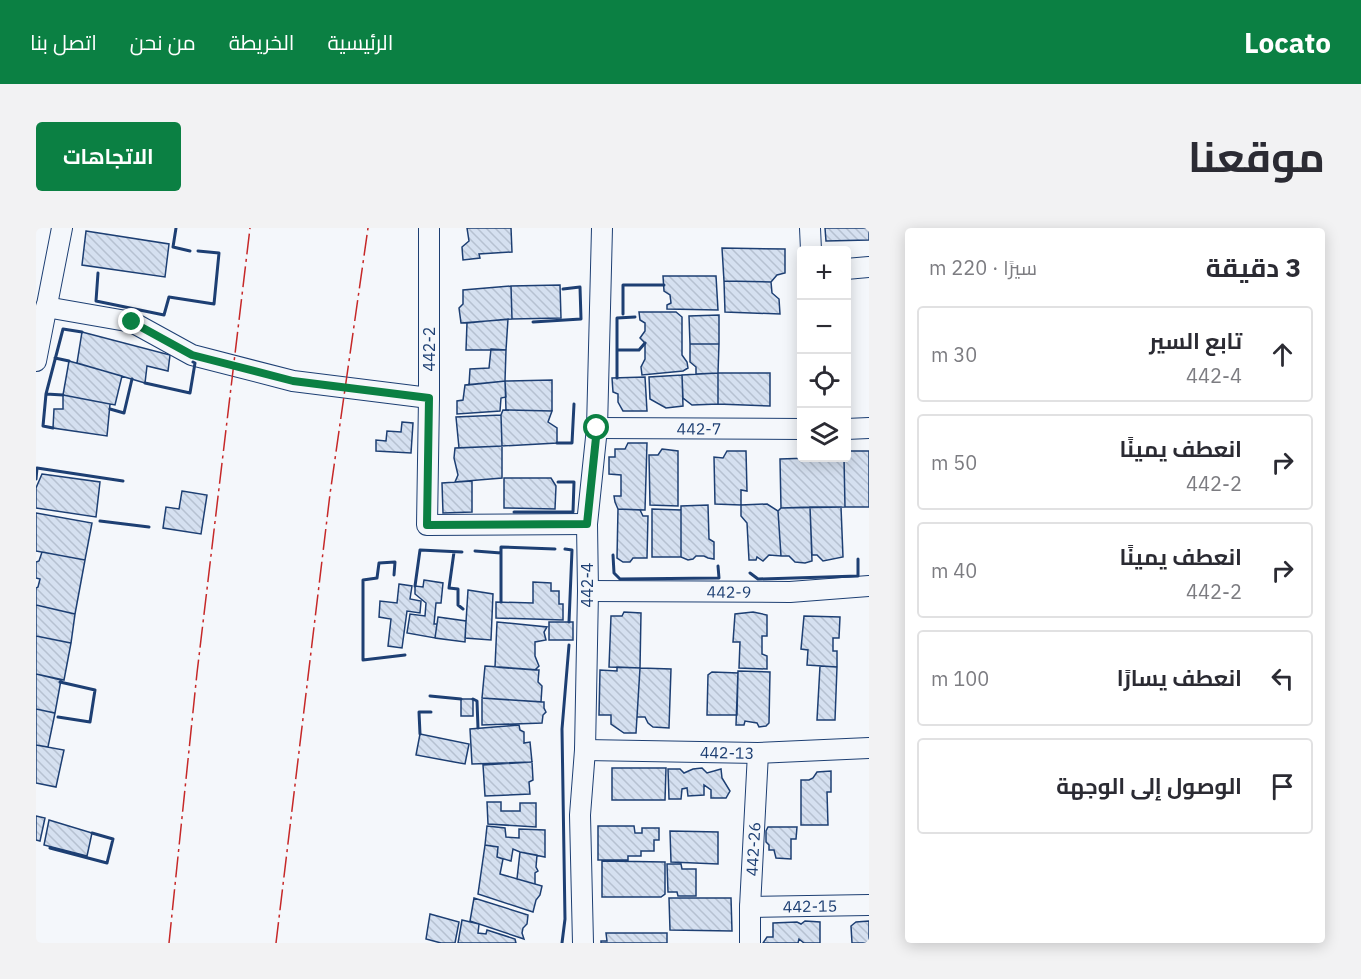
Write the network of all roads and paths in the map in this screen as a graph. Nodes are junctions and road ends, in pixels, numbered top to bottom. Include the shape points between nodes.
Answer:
1 (62, 228) edge
2 (429, 228) edge
3 (602, 228) edge
4 (810, 228) edge
5 (811, 246) edge
6 (869, 267) edge
7 (851, 269) edge
8 (46, 307) junction
9 (36, 361) edge
10 (429, 398) junction
11 (597, 428) junction
12 (869, 428) edge
13 (797, 429) edge
14 (851, 429) edge
15 (587, 524) junction
16 (869, 586) edge
17 (588, 591) junction
18 (869, 748) edge
19 (585, 750) junction
20 (758, 753) junction
21 (869, 905) edge
22 (750, 907) junction
23 (582, 943) edge
24 (750, 943) edge

1 - 8 street
2 - 10 street, 442-2
3 - 11 street, 442-4
4 - 5 street
6 - 7 street
8 - 9 street
8 - 10 street via 132,322 192,355 293,381
10 - 15 street, 442-2 via 427,525
11 - 13 street, 442-7
11 - 15 street, 442-4
12 - 14 street
15 - 17 street, 442-4
16 - 17 street, 442-9 via 790,592
17 - 19 street, 442-4
18 - 20 street, 442-13
19 - 20 street, 442-13
19 - 23 street, 442-4 via 580,815
20 - 22 street, 442-26
21 - 22 street, 442-15
22 - 24 street, 442-26

